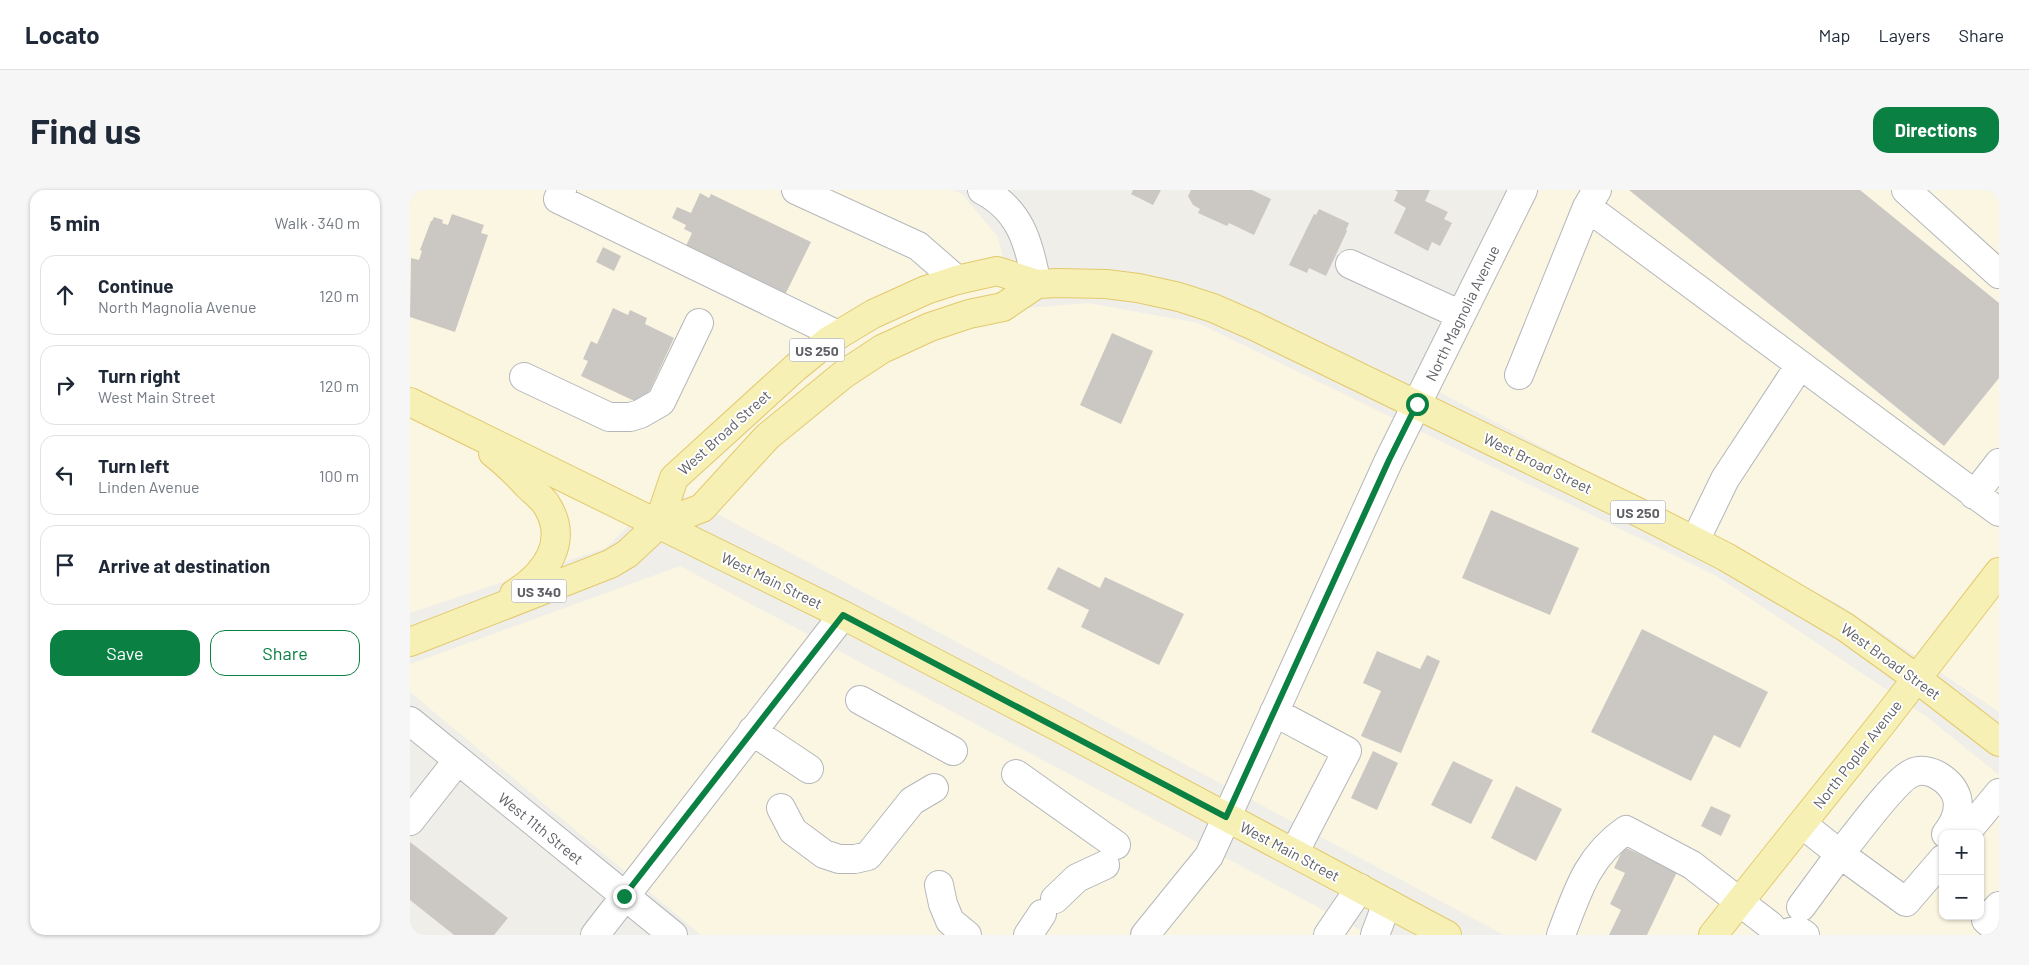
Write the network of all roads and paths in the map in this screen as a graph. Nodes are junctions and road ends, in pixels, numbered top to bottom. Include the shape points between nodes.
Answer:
1 (562, 190) edge
2 (796, 190) edge
3 (982, 190) edge
4 (1523, 190) edge
5 (1906, 190) edge
6 (1592, 198) edge
7 (1350, 264) dead end
8 (1999, 274) edge
9 (957, 280) junction
10 (1037, 284) junction
11 (1461, 315) junction
12 (700, 323) dead end
13 (838, 334) junction
14 (1800, 365) junction
15 (1519, 375) dead end
16 (524, 377) dead end
17 (410, 402) edge
18 (1417, 404) junction
19 (450, 421) junction
20 (1999, 463) edge
21 (1974, 495) junction
22 (1999, 512) edge
23 (658, 525) junction
24 (1695, 541) junction
25 (1999, 572) edge
26 (490, 610) junction
27 (843, 615) junction
28 (410, 642) edge
29 (1916, 678) junction
30 (860, 700) dead end
31 (1274, 712) junction
32 (410, 721) edge
33 (752, 731) junction
34 (1999, 742) edge
35 (953, 750) dead end
36 (458, 760) junction
37 (809, 769) dead end
38 (1016, 774) dead end
39 (934, 788) dead end
40 (1999, 793) edge
41 (781, 808) dead end
42 (1226, 817) junction
43 (410, 820) edge
44 (1802, 824) junction
45 (1949, 830) edge
46 (1967, 830) edge
47 (1939, 843) edge
48 (1294, 853) junction
49 (1840, 854) junction
50 (1938, 866) edge
51 (939, 885) dead end
52 (1360, 888) junction
53 (624, 896) junction
54 (1387, 903) junction
55 (1739, 903) junction
56 (1802, 907) dead end
57 (1042, 916) edge
58 (1777, 930) edge
59 (594, 935) edge
60 (673, 935) edge
61 (967, 935) edge
62 (1145, 935) edge
63 (1328, 935) edge
64 (1375, 935) edge
65 (1447, 935) edge
66 (1561, 935) edge
67 (1713, 935) edge
68 (1805, 935) edge

1 - 13 street via 558,199
2 - 9 street via 918,246
3 - 10 street via 997,198 1027,239
4 - 11 street, North Magnolia Avenue
5 - 8 street
6 - 14 street
6 - 15 street
7 - 11 street
9 - 10 main road, West Broad Street / US 250 via 997,271
9 - 13 main road, West Broad Street / US 250 via 873,314
10 - 18 main road, West Broad Street / US 250 via 1106,284 1179,297 1238,319
10 - 23 main road, US 250 via 1003,307 930,327 882,349 844,374 767,438 702,508
11 - 18 street, North Magnolia Avenue
12 - 16 street via 661,402 640,414 609,416
13 - 23 main road, West Broad Street / US 250 via 796,367 674,478
14 - 21 street
14 - 24 street via 1725,479
17 - 19 main road, West Main Street
18 - 24 main road, West Broad Street / US 250
18 - 31 street, North Magnolia Avenue
19 - 23 main road, West Main Street
19 - 26 main road via 507,464 546,504 554,522 556,540 550,560 527,586
20 - 21 street
21 - 22 street
23 - 26 main road, US 340 via 627,554 610,564
23 - 27 main road, West Main Street
24 - 29 main road, West Broad Street / US 250 via 1814,607
25 - 29 main road, North Poplar Avenue
26 - 28 main road, US 340
27 - 33 street
27 - 42 main road, West Main Street
29 - 34 main road, West Broad Street / US 250
29 - 44 main road, North Poplar Avenue
30 - 35 street
31 - 42 street, North Magnolia Avenue
31 - 48 street via 1347,751
32 - 36 street, West 11th Street
33 - 37 street
33 - 53 street
36 - 43 street
36 - 53 street, West 11th Street
38 - 57 street via 1110,855 1076,878
39 - 41 street via 912,801 868,856 855,859 839,859 824,854 793,831
40 - 46 street
42 - 48 main road, West Main Street
42 - 62 street, North Magnolia Avenue via 1209,856
44 - 49 street
44 - 55 main road, North Poplar Avenue
45 - 49 street via 1958,812 1957,797 1938,775 1927,770 1911,773 1894,788
47 - 50 street via 1929,854
48 - 52 main road, West Main Street
49 - 50 street via 1906,902
49 - 56 street
51 - 61 street via 950,921
52 - 54 main road, West Main Street
52 - 63 street
53 - 59 street
53 - 60 street, West 11th Street
54 - 64 street
54 - 65 main road, West Main Street
55 - 58 street
55 - 66 street via 1692,865 1626,830 1611,840 1584,875
55 - 67 main road, North Poplar Avenue
58 - 68 street

